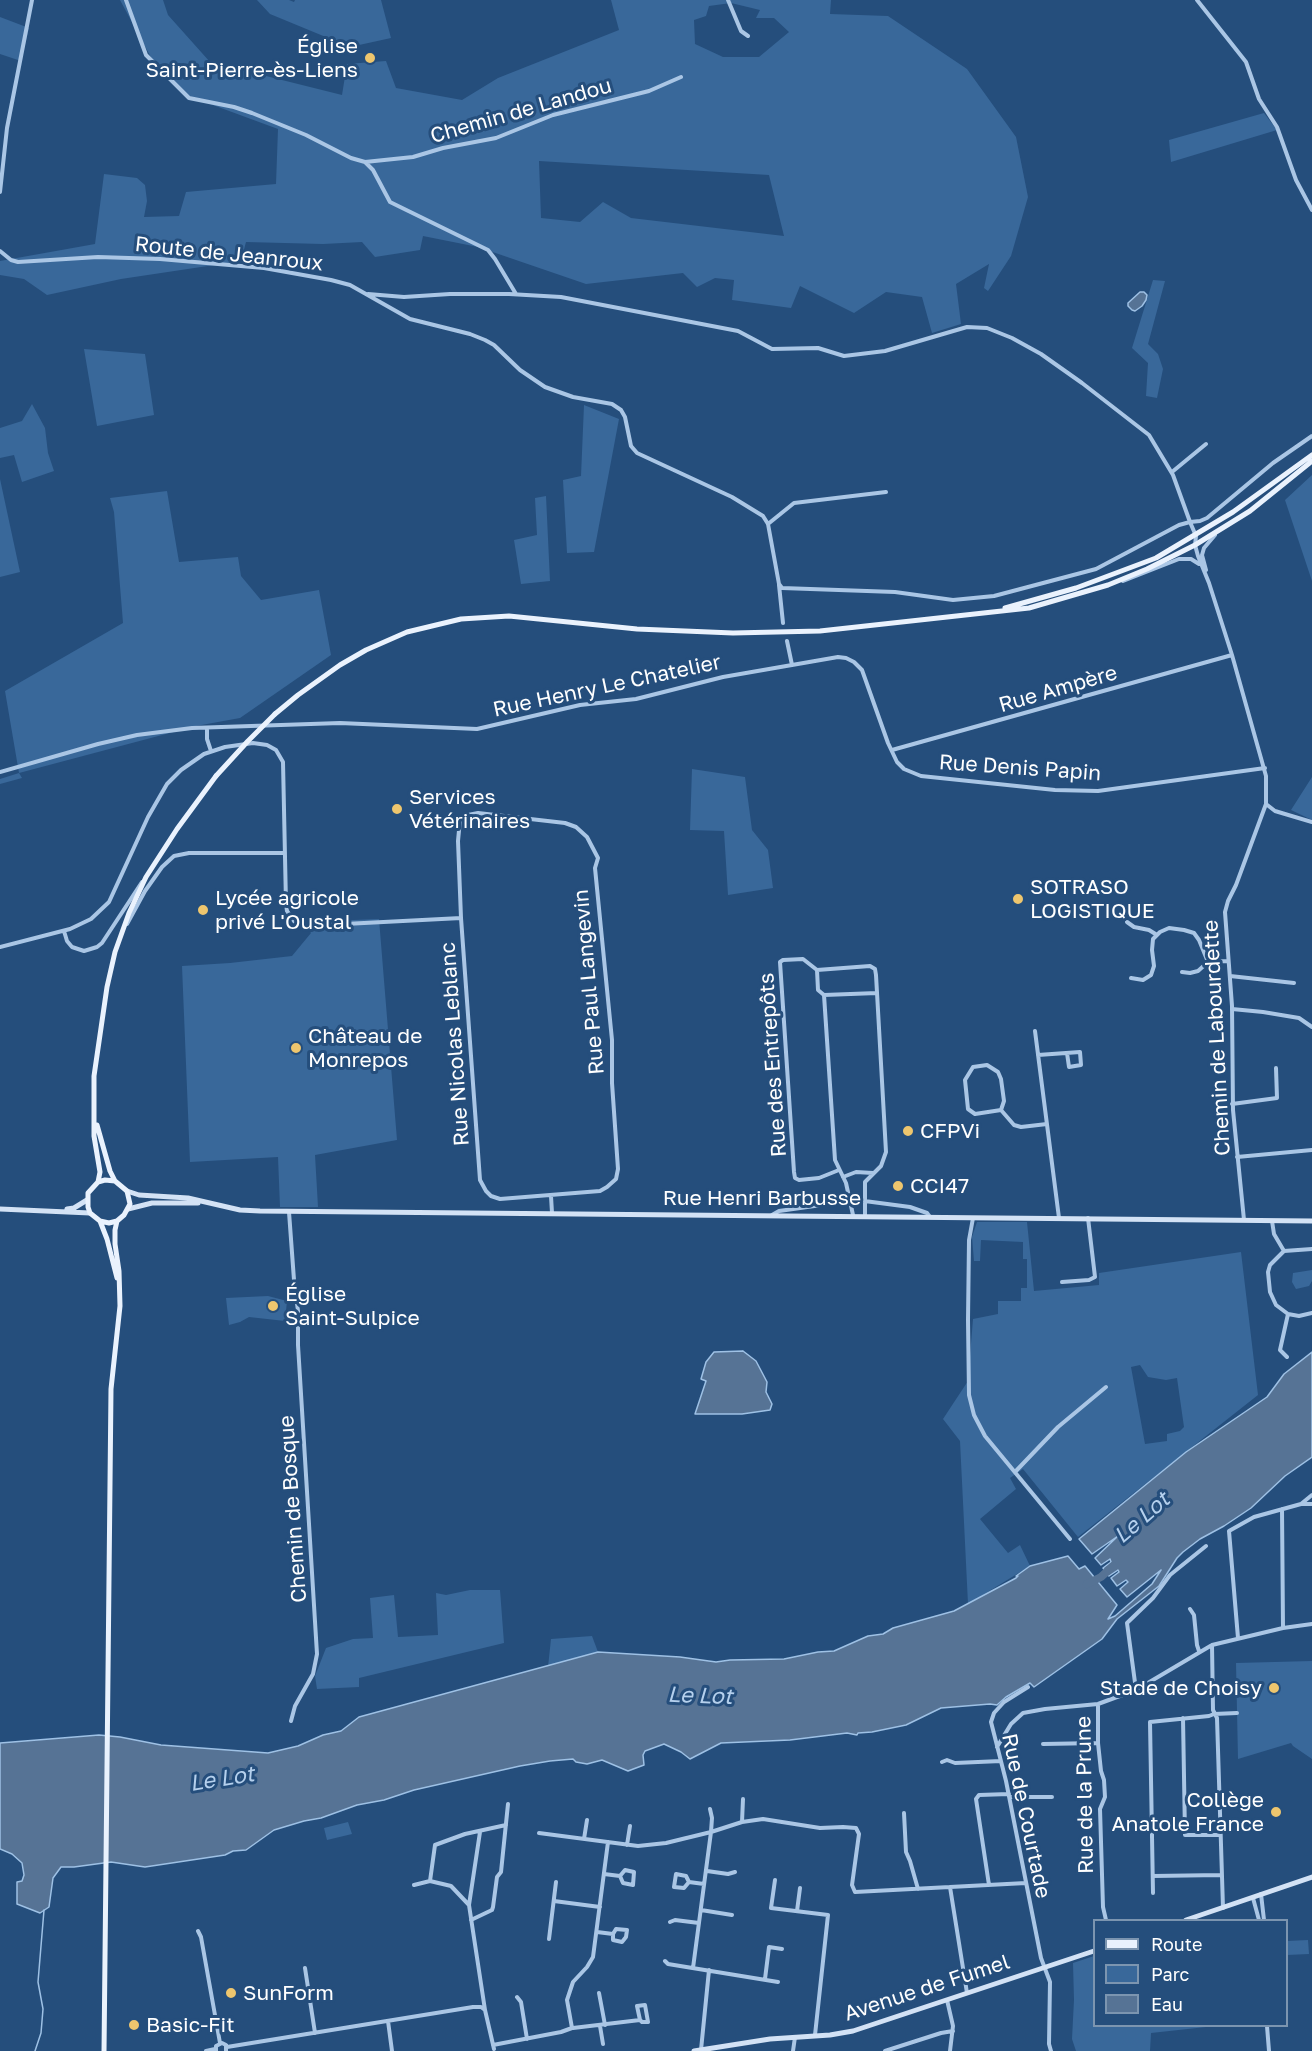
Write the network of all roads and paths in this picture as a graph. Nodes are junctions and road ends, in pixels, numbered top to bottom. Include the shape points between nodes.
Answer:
1 (32, 0) edge
2 (126, 0) edge
3 (728, 0) edge
4 (1197, 0) edge
5 (748, 36) dead end
6 (681, 77) dead end
7 (365, 162) junction
8 (0, 192) edge
9 (1312, 210) edge
10 (0, 251) edge
11 (367, 294) junction
12 (516, 295) junction
13 (1312, 436) edge
14 (1206, 444) dead end
15 (1312, 455) edge
16 (1312, 461) edge
17 (1172, 472) junction
18 (886, 492) dead end
19 (1190, 522) junction
20 (768, 524) junction
21 (1225, 526) junction
22 (1196, 536) junction
23 (1195, 545) junction
24 (1209, 583) junction
25 (779, 584) junction
26 (1108, 585) junction
27 (988, 612) junction
28 (783, 623) dead end
29 (787, 641) dead end
30 (1232, 655) junction
31 (792, 665) junction
32 (207, 728) junction
33 (891, 750) junction
34 (211, 751) junction
35 (1264, 768) junction
36 (0, 772) edge
37 (1266, 804) junction
38 (1312, 822) edge
39 (458, 825) joint
40 (285, 853) junction
41 (146, 877) junction
42 (461, 918) junction
43 (1127, 922) dead end
44 (64, 931) junction
45 (121, 935) junction
46 (1157, 935) junction
47 (0, 947) edge
48 (1228, 961) junction
49 (1208, 962) junction
50 (817, 970) junction
51 (1182, 972) dead end
52 (1230, 976) junction
53 (1131, 978) dead end
54 (1294, 983) dead end
55 (877, 993) junction
56 (824, 995) junction
57 (1232, 1009) junction
58 (1312, 1028) edge
59 (1035, 1030) dead end
60 (1067, 1053) junction
61 (1038, 1055) junction
62 (1276, 1068) dead end
63 (1232, 1104) junction
64 (94, 1110) junction
65 (1001, 1110) junction
66 (1047, 1124) junction
67 (1312, 1150) edge
68 (1237, 1157) junction
69 (838, 1170) junction
70 (873, 1173) junction
71 (843, 1177) junction
72 (115, 1181) junction
73 (98, 1182) junction
74 (127, 1191) junction
75 (551, 1196) junction
76 (87, 1200) junction
77 (850, 1200) junction
78 (865, 1200) junction
79 (212, 1204) junction
80 (0, 1209) edge
81 (128, 1209) junction
82 (59, 1211) junction
83 (289, 1212) junction
84 (90, 1213) junction
85 (552, 1213) junction
86 (772, 1215) junction
87 (853, 1215) junction
88 (865, 1216) junction
89 (930, 1217) junction
90 (974, 1217) junction
91 (1059, 1218) junction
92 (1088, 1218) junction
93 (1244, 1220) junction
94 (100, 1221) junction
95 (117, 1221) junction
96 (1272, 1221) junction
97 (1312, 1221) edge
98 (1312, 1249) edge
99 (1284, 1251) junction
100 (1062, 1282) dead end
101 (120, 1291) junction
102 (1312, 1313) edge
103 (1288, 1314) junction
104 (1287, 1357) dead end
105 (1106, 1387) dead end
106 (1015, 1472) junction
107 (1312, 1495) edge
108 (1301, 1504) junction
109 (1312, 1504) edge
110 (1282, 1509) junction
111 (1071, 1539) dead end
112 (1206, 1546) dead end
113 (1190, 1609) dead end
114 (1312, 1624) edge
115 (1283, 1628) junction
116 (1238, 1638) junction
117 (1212, 1645) junction
118 (1200, 1651) junction
119 (1028, 1687) dead end
120 (1137, 1690) junction
121 (1098, 1704) junction
122 (1237, 1713) dead end
123 (1214, 1714) junction
124 (1183, 1718) junction
125 (291, 1721) dead end
126 (1098, 1743) junction
127 (1043, 1744) dead end
128 (998, 1747) junction
129 (1001, 1761) junction
130 (942, 1762) dead end
131 (1009, 1796) junction
132 (1052, 1797) dead end
133 (742, 1799) dead end
134 (508, 1804) dead end
135 (710, 1809) dead end
136 (904, 1812) dead end
137 (587, 1820) dead end
138 (742, 1822) junction
139 (506, 1825) junction
140 (630, 1827) dead end
141 (480, 1832) junction
142 (711, 1832) junction
143 (538, 1833) dead end
144 (1220, 1835) junction
145 (585, 1839) junction
146 (608, 1842) junction
147 (627, 1845) junction
148 (706, 1871) junction
149 (735, 1872) dead end
150 (604, 1874) junction
151 (1221, 1875) junction
152 (620, 1876) junction
153 (1153, 1876) junction
154 (1312, 1877) edge
155 (775, 1880) dead end
156 (430, 1881) junction
157 (556, 1882) dead end
158 (689, 1882) dead end
159 (1026, 1882) junction
160 (704, 1884) junction
161 (414, 1885) dead end
162 (989, 1885) junction
163 (951, 1887) junction
164 (800, 1888) dead end
165 (918, 1889) junction
166 (1153, 1893) dead end
167 (1261, 1894) junction
168 (1253, 1898) junction
169 (554, 1901) junction
170 (469, 1905) junction
171 (600, 1907) junction
172 (1222, 1908) junction
173 (701, 1910) junction
174 (797, 1911) junction
175 (732, 1915) dead end
176 (1106, 1919) edge
177 (1189, 1919) edge
178 (1259, 1919) edge
179 (1264, 1919) edge
180 (471, 1920) junction
181 (670, 1922) dead end
182 (699, 1923) junction
183 (198, 1931) dead end
184 (597, 1932) junction
185 (613, 1934) dead end
186 (549, 1939) dead end
187 (782, 1949) dead end
188 (1093, 1952) edge
189 (665, 1961) dead end
190 (1044, 1967) junction
191 (305, 1968) dead end
192 (693, 1968) junction
193 (709, 1970) junction
194 (765, 1979) junction
195 (778, 1982) dead end
196 (599, 1993) dead end
197 (967, 1993) junction
198 (517, 1996) dead end
199 (947, 1999) junction
200 (485, 2010) junction
201 (640, 2020) junction
202 (388, 2021) junction
203 (602, 2026) junction
204 (1268, 2027) edge
205 (572, 2028) junction
206 (953, 2031) junction
207 (315, 2033) junction
208 (795, 2036) junction
209 (815, 2036) junction
210 (527, 2039) junction
211 (220, 2043) junction
212 (603, 2044) dead end
213 (226, 2049) edge
214 (494, 2049) edge
215 (216, 2050) edge
216 (701, 2050) edge
217 (104, 2051) edge
218 (206, 2051) edge
219 (392, 2051) edge
220 (694, 2051) edge
221 (792, 2051) edge
222 (885, 2051) edge
223 (950, 2051) edge
224 (1050, 2051) edge
225 (1269, 2051) edge

1 - 8 street via 7,128
2 - 7 street via 146,55 189,98 252,113
3 - 5 street via 741,31
4 - 9 street via 1246,62 1259,99 1277,127 1296,180
6 - 7 street, Chemin de Landou via 648,92 553,115 496,138 412,157
7 - 12 street via 390,202 488,250
10 - 11 street, Route de Jeanroux via 18,262 98,257 264,268 350,285
11 - 12 street
11 - 20 street, Route de Jeanroux via 410,319 485,340 545,387 612,404 625,417 631,446 638,453 732,497 763,516
12 - 17 street via 561,297 738,331 771,349 818,348 844,356 885,351 967,327 987,328 1032,349 1099,396 1149,435
13 - 19 street via 1207,518
14 - 17 street
15 - 22 main road
16 - 21 main road via 1277,491
17 - 19 street
18 - 20 street via 794,503
19 - 22 street
19 - 25 street via 1096,569 994,596 940,599 870,590 788,589
20 - 25 street
21 - 23 main road
21 - 24 street via 1209,541 1202,555
22 - 23 street
22 - 27 main road via 1135,568
23 - 24 street
23 - 26 main road
24 - 26 street via 1198,562 1185,558
24 - 30 street, Chemin de Labourdette
25 - 28 street
26 - 27 main road via 1029,608
27 - 41 main road, bridge via 820,631 637,629 508,616 461,619 407,632 340,665 275,714 216,776
29 - 31 street
30 - 33 street, Rue Ampère
30 - 35 street, Chemin de Labourdette
31 - 32 street, Rue Henry Le Chatelier via 723,676 636,699 580,705 477,729 340,723
31 - 33 street, Rue Henry Le Chatelier via 838,657 858,664
32 - 34 street
32 - 36 street, Rue Henry Le Chatelier via 137,735
33 - 35 street, Rue Denis Papin via 904,770 921,776 1055,790 1098,791
34 - 40 street via 260,743 278,753 285,769
34 - 44 street via 167,784 109,902 91,919
35 - 37 street, Chemin de Labourdette
37 - 38 street via 1275,811
37 - 48 street, Chemin de Labourdette via 1227,902
39 - 42 street, Rue Nicolas Leblanc
39 - 75 street, Rue Paul Langevin via 465,816 478,813 565,823 583,833 598,858 595,868 612,1040 618,1175 600,1191
40 - 42 street via 287,911 302,926
40 - 45 street via 174,856 145,891
41 - 44 street via 97,947 84,951 72,947
41 - 45 main road
42 - 75 street, Rue Nicolas Leblanc via 480,1180 495,1198
43 - 46 street
44 - 47 street
45 - 64 main road via 107,987 94,1076
46 - 49 street via 1169,928 1194,933
46 - 53 street via 1153,939 1151,975 1143,980
48 - 49 street
48 - 52 street, Chemin de Labourdette
49 - 51 street via 1198,971
50 - 55 street via 870,966 876,972
50 - 56 street via 818,990
50 - 69 street, Rue des Entrepôts via 802,959 780,962 794,1172 799,1180 819,1178
52 - 54 street
52 - 57 street, Chemin de Labourdette
55 - 56 street
55 - 70 street via 886,1152 881,1166
56 - 69 street
57 - 58 street via 1299,1018
57 - 63 street, Chemin de Labourdette
59 - 61 street
60 - 60 street via 1080,1052 1081,1065 1069,1066
60 - 61 street
61 - 66 street
62 - 63 street via 1277,1098
63 - 68 street, Chemin de Labourdette
64 - 72 main road
64 - 73 main road
65 - 65 street via 1004,1101 1000,1075 987,1065 974,1067 965,1080 968,1109 975,1114
65 - 66 street via 1021,1127
66 - 91 street
67 - 68 street
68 - 93 street, Chemin de Labourdette
69 - 71 street
70 - 71 street via 856,1172
70 - 78 street via 865,1182
71 - 77 street
72 - 73 main road
72 - 74 main road
73 - 76 main road
74 - 79 main road, Rue Henri Barbusse
74 - 81 main road
75 - 85 street
76 - 82 main road
76 - 84 main road
77 - 78 street
77 - 86 street
77 - 87 street
78 - 88 street
78 - 89 street via 910,1208
79 - 81 main road, Rue Henri Barbusse via 174,1202
79 - 83 main road, Rue Henri Barbusse via 240,1210
80 - 82 main road
81 - 95 main road
82 - 84 main road
83 - 85 main road, Rue Henri Barbusse
83 - 125 street, Chemin de Bosque via 316,1654 313,1674
84 - 94 main road
85 - 86 main road, Rue Henri Barbusse
86 - 87 main road, Rue Henri Barbusse
87 - 88 main road, Rue Henri Barbusse
88 - 89 main road, Rue Henri Barbusse
89 - 90 main road, Rue Henri Barbusse
90 - 91 main road, Rue Henri Barbusse
90 - 106 street via 969,1240 969,1395 985,1436
91 - 92 main road, Rue Henri Barbusse
92 - 93 main road, Rue Henri Barbusse
92 - 100 street via 1095,1277
93 - 96 main road, Rue Henri Barbusse
94 - 95 main road
94 - 101 main road
95 - 101 main road
96 - 97 main road, Rue Henri Barbusse
96 - 99 street
98 - 99 street
99 - 103 street via 1270,1265 1268,1277 1276,1305
101 - 217 main road via 111,1389
102 - 103 street
103 - 104 street via 1280,1350
105 - 106 street via 1058,1427
106 - 111 street
107 - 108 street
108 - 109 street
108 - 110 street
110 - 115 street
110 - 116 street via 1254,1517 1229,1531
112 - 120 street via 1170,1575 1154,1598 1127,1623
113 - 118 street
114 - 115 street
115 - 116 street
116 - 117 street
117 - 118 street
117 - 123 street
118 - 120 street
119 - 128 street, Rue de Courtade via 993,1713 991,1722
120 - 121 street
121 - 126 street, Rue de la Prune
121 - 128 street via 1023,1713 1011,1724
122 - 123 street
123 - 124 street
123 - 144 street
124 - 144 street via 1185,1835
124 - 153 street via 1150,1722
126 - 127 street
126 - 176 street, Rue de la Prune via 1105,1797 1100,1809
128 - 129 street, Rue de Courtade
129 - 130 street
129 - 131 street, Rue de Courtade
131 - 132 street
131 - 159 street, Rue de Courtade
131 - 162 street via 979,1795 976,1799
133 - 138 street
134 - 139 street
135 - 142 street
136 - 165 street via 906,1852
137 - 145 street
138 - 142 street
138 - 165 street via 763,1819 820,1828 856,1828 859,1834 852,1890
139 - 141 street
139 - 180 street via 492,1910
140 - 147 street
141 - 156 street via 435,1845
141 - 170 street
142 - 147 street via 666,1843
142 - 148 street
143 - 145 street
144 - 151 street
145 - 146 street
146 - 147 street
146 - 150 street
148 - 149 street
148 - 160 street
150 - 152 street
150 - 171 street
151 - 153 street
151 - 172 street
152 - 152 street via 623,1883 633,1885 634,1872 625,1870
153 - 166 street
154 - 167 main road
155 - 174 street via 771,1908
156 - 161 street
156 - 170 street via 451,1886
157 - 169 street
158 - 160 street
159 - 162 street
159 - 190 street, Rue de Courtade
160 - 173 street
162 - 163 street
163 - 165 street
163 - 197 street
164 - 174 street
167 - 168 main road
167 - 179 street
168 - 172 main road
168 - 178 street
169 - 171 street
169 - 186 street
170 - 180 street
171 - 184 street
172 - 177 main road
173 - 175 street
173 - 182 street
174 - 209 street via 828,1915
180 - 200 street
181 - 182 street
182 - 192 street
183 - 211 street
184 - 185 street
184 - 205 street via 593,1957 569,1990
187 - 194 street via 769,1947
188 - 190 main road, Avenue de Fumel
189 - 192 street
190 - 197 main road, Avenue de Fumel
190 - 224 street, Rue de Courtade via 1050,1982
191 - 207 street
192 - 193 street
193 - 194 street
193 - 216 street
194 - 195 street
196 - 203 street
197 - 199 main road, Avenue de Fumel
198 - 210 street
199 - 206 street
199 - 209 main road, Avenue de Fumel via 853,2031
200 - 202 street via 473,2007
200 - 214 street
201 - 201 street via 648,2022 645,2005 637,2006
201 - 203 street
202 - 207 street
202 - 219 street
203 - 205 street
203 - 212 street
204 - 225 street
205 - 210 street
206 - 222 street
206 - 223 street
207 - 213 street
208 - 209 main road, Avenue de Fumel
208 - 216 main road, Avenue de Fumel
208 - 221 street
210 - 214 street
211 - 213 street
211 - 215 street
215 - 218 street
216 - 220 main road, Avenue de Fumel

